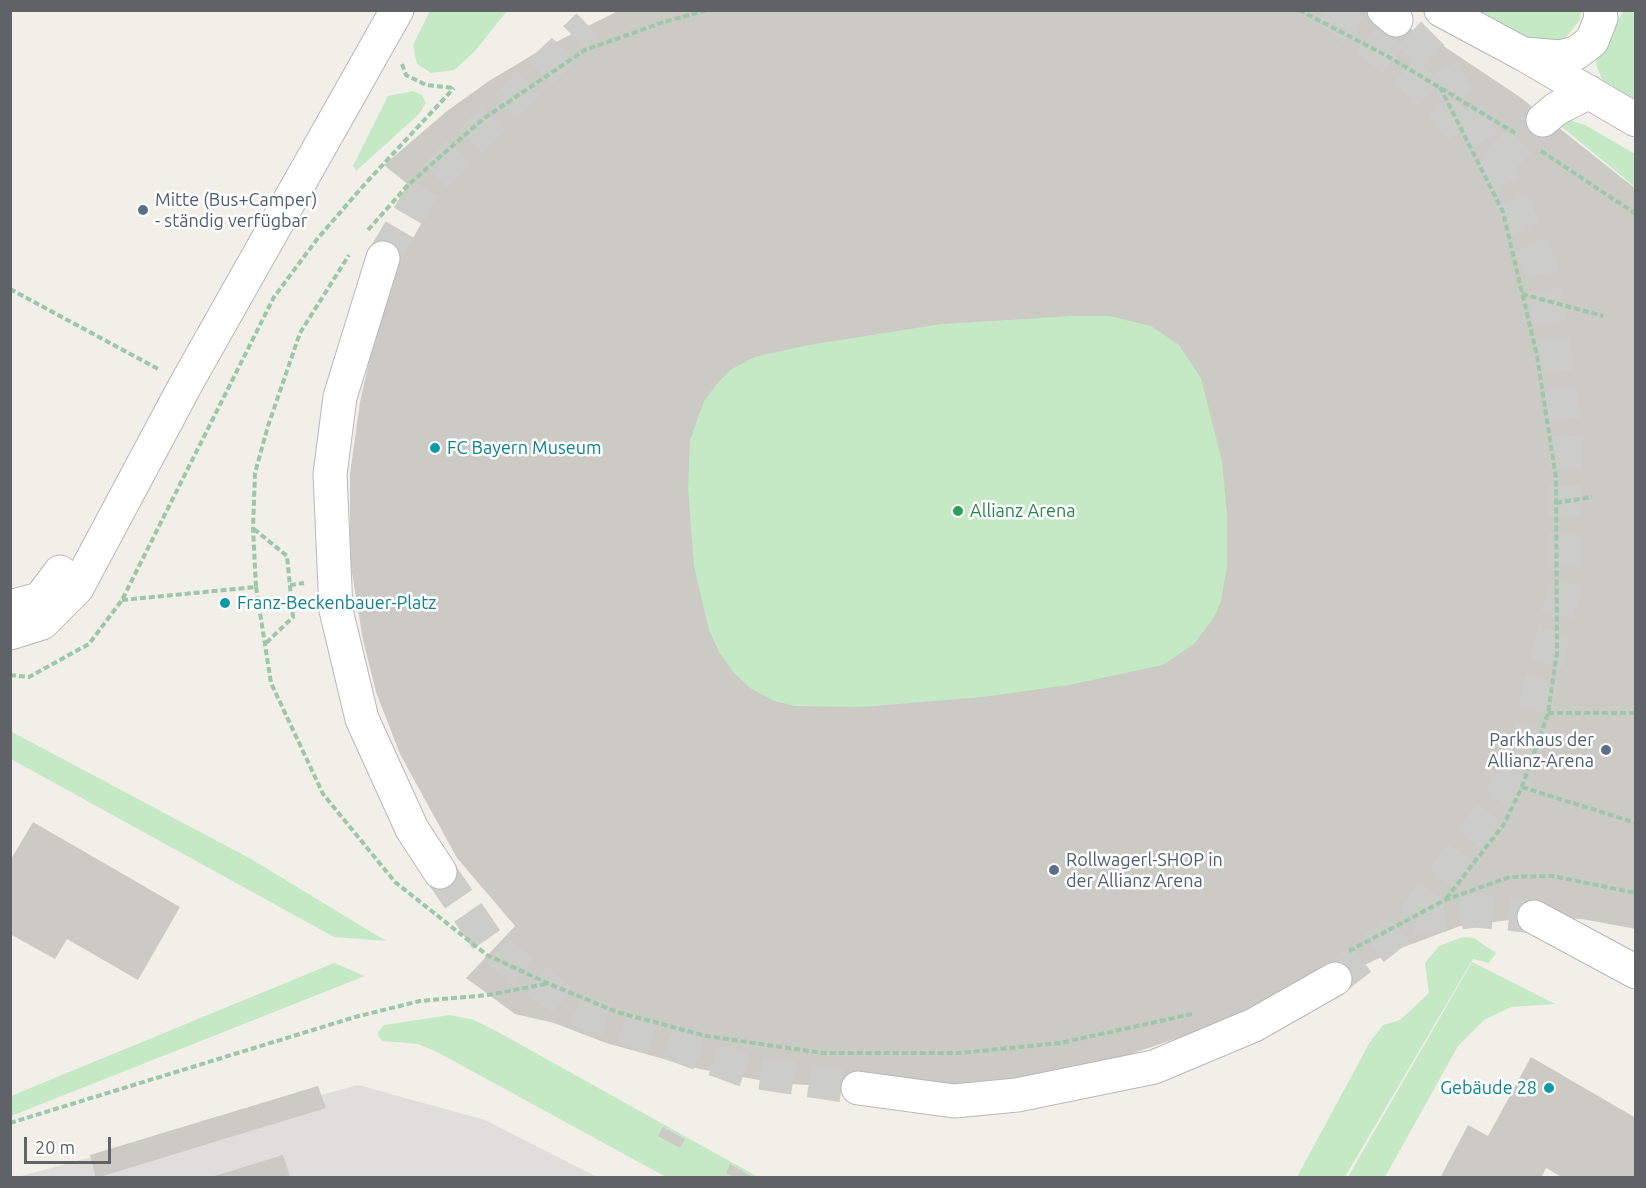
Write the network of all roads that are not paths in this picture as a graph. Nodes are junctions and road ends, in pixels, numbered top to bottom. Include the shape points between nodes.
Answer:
1 (375, 10) edge
2 (397, 10) edge
3 (1441, 10) edge
4 (1600, 10) edge
5 (1523, 54) junction
6 (1589, 92) junction
7 (1635, 120) edge
8 (1532, 134) tunnel mouth
9 (374, 246) tunnel mouth
10 (179, 380) junction
11 (10, 608) edge
12 (10, 633) edge
13 (440, 872) tunnel mouth
14 (1534, 916) tunnel mouth
15 (1339, 967) tunnel mouth
16 (1635, 972) edge
17 (858, 1088) tunnel mouth

1 - 10 street
2 - 10 street
3 - 5 street
4 - 5 street via 1601,18 1592,40 1576,53 1560,57
5 - 6 street
6 - 7 street
6 - 8 street via 1556,109
9 - 13 street via 338,408 330,474 336,610 362,719 412,829
10 - 11 street via 71,558 40,599
10 - 12 street via 77,588 42,623
14 - 16 street
15 - 17 street via 1254,1025 1154,1067 1017,1095 954,1101

